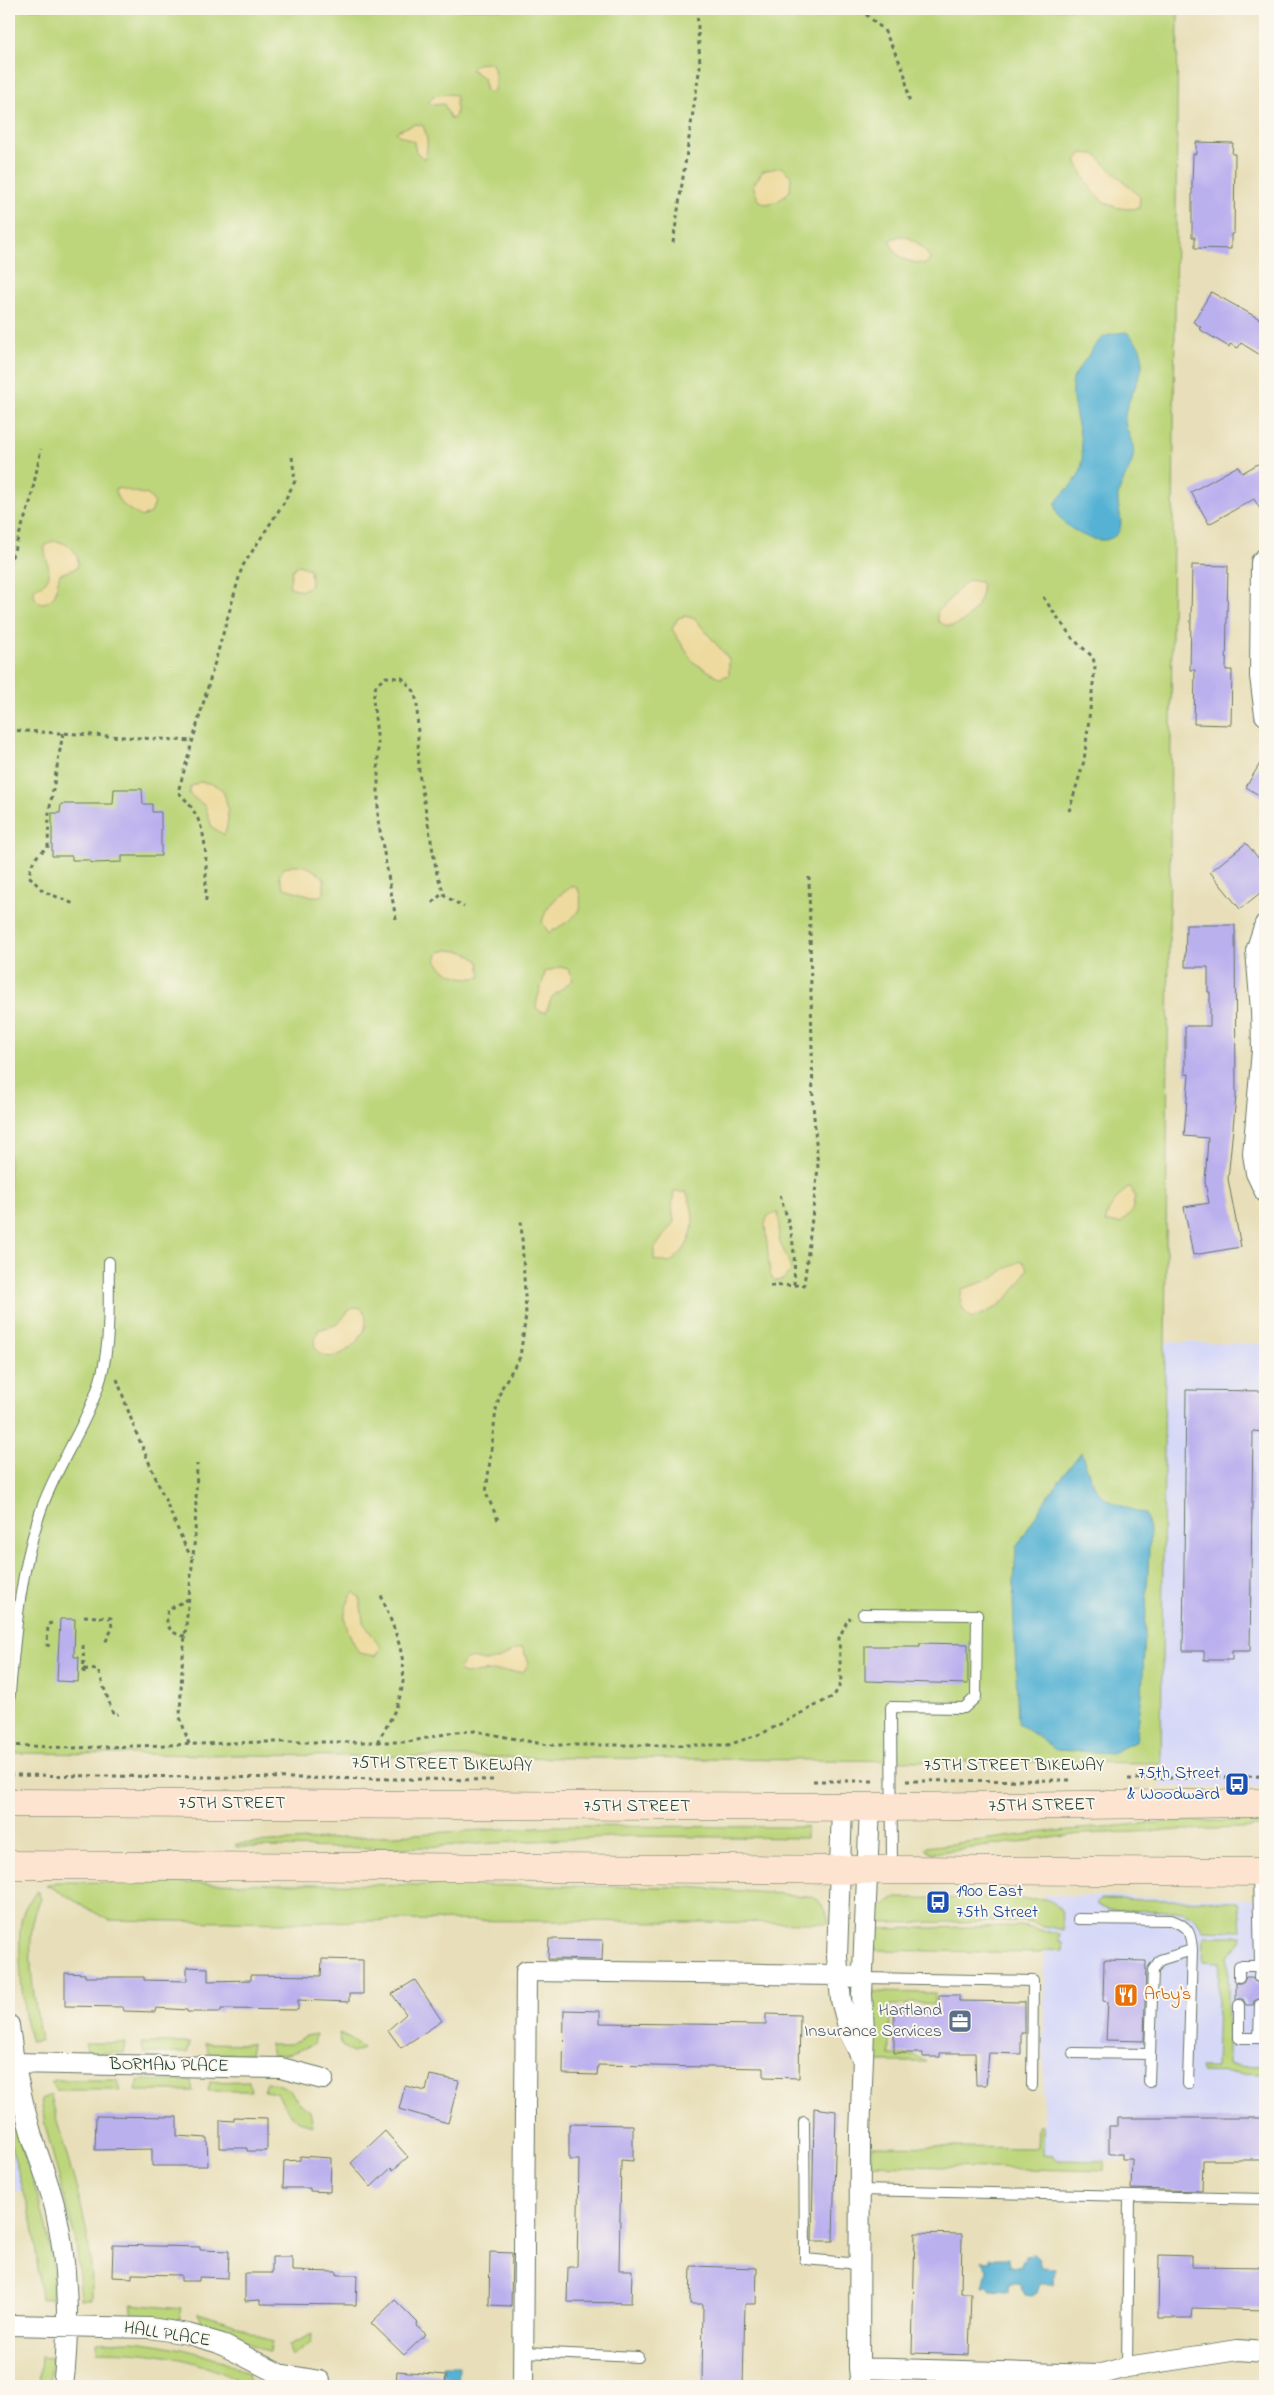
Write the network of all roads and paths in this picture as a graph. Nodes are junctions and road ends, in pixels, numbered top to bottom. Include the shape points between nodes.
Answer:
1 (697, 9) edge
2 (860, 9) edge
3 (910, 104) dead end
4 (673, 243) dead end
5 (41, 449) dead end
6 (292, 457) dead end
7 (1265, 558) edge
8 (9, 565) edge
9 (1043, 597) dead end
10 (1265, 715) edge
11 (9, 730) edge
12 (62, 733) junction
13 (192, 741) junction
14 (1069, 811) dead end
15 (809, 877) dead end
16 (443, 892) junction
17 (206, 901) dead end
18 (432, 903) dead end
19 (74, 904) dead end
20 (464, 907) dead end
21 (396, 919) dead end
22 (1265, 924) edge
23 (1265, 1192) edge
24 (780, 1195) dead end
25 (521, 1220) dead end
26 (109, 1262) dead end
27 (770, 1286) dead end
28 (794, 1286) junction
29 (104, 1359) junction
30 (197, 1464) dead end
31 (498, 1520) dead end
32 (192, 1557) junction
33 (381, 1595) dead end
34 (188, 1600) junction
35 (863, 1614) joint
36 (84, 1616) dead end
37 (52, 1623) dead end
38 (185, 1636) junction
39 (105, 1643) dead end
40 (83, 1645) dead end
41 (53, 1647) dead end
42 (9, 1704) edge
43 (118, 1714) dead end
44 (377, 1742) junction
45 (189, 1744) junction
46 (9, 1745) edge
47 (9, 1775) edge
48 (1265, 1776) edge
49 (1126, 1779) dead end
50 (500, 1780) dead end
51 (874, 1780) dead end
52 (1078, 1780) dead end
53 (805, 1781) dead end
54 (913, 1781) dead end
55 (9, 1803) edge
56 (1265, 1803) edge
57 (842, 1807) junction
58 (881, 1807) junction
59 (9, 1865) edge
60 (841, 1870) junction
61 (880, 1871) junction
62 (1261, 1872) edge
63 (1078, 1919) dead end
64 (1192, 1950) junction
65 (1262, 1966) edge
66 (839, 1975) junction
67 (1239, 1977) dead end
68 (1259, 1977) dead end
69 (863, 1978) junction
70 (1239, 2005) dead end
71 (1260, 2005) dead end
72 (9, 2025) edge
73 (1262, 2038) edge
74 (1073, 2053) dead end
75 (1150, 2054) junction
76 (862, 2058) junction
77 (11, 2063) edge
78 (323, 2079) dead end
79 (1149, 2082) dead end
80 (1188, 2084) dead end
81 (1032, 2086) dead end
82 (804, 2122) dead end
83 (860, 2190) junction
84 (1129, 2196) junction
85 (1265, 2199) edge
86 (860, 2264) junction
87 (9, 2325) edge
88 (67, 2326) junction
89 (524, 2352) junction
90 (1265, 2352) edge
91 (638, 2358) dead end
92 (1127, 2367) junction
93 (860, 2377) edge
94 (1067, 2380) edge
95 (320, 2381) dead end
96 (63, 2386) edge
97 (524, 2386) edge

1 - 4 path via 700,66
2 - 3 path via 884,30 904,71
5 - 8 path via 30,503
6 - 13 path via 295,481 242,567
7 - 10 street via 1261,562 1260,676
9 - 14 path via 1073,639 1093,657 1095,666 1084,761
11 - 12 path
12 - 13 path
12 - 19 path via 49,812 48,848 40,852 31,864 29,876 42,891
13 - 17 path via 178,792 192,805 204,833
15 - 28 path via 813,1104 818,1168 804,1286
16 - 18 path
16 - 20 path
16 - 21 path via 419,773 414,691 402,678 386,677 376,685 373,699 378,744 378,820
22 - 23 street via 1256,951 1262,1050 1253,1154 1256,1172
24 - 28 path via 793,1233 796,1253
25 - 31 path via 526,1315 520,1357 501,1389 496,1410 486,1493
26 - 29 lane
27 - 28 path
29 - 32 path via 116,1377 135,1430
29 - 42 lane via 98,1388 81,1430 39,1514 18,1608
30 - 32 path
32 - 34 path
33 - 44 path via 401,1645 404,1668 403,1690 392,1720
34 - 38 path
34 - 38 path via 168,1610 166,1618 172,1632
35 - 44 path via 848,1619 839,1638 841,1683 834,1696 763,1733 728,1745 548,1745 475,1731 408,1742
35 - 58 lane via 977,1615 976,1697 964,1708 891,1707
36 - 39 path via 111,1618 112,1629
37 - 41 path via 48,1624 47,1645
38 - 45 path via 180,1717
40 - 43 path via 84,1671 98,1670 113,1714
44 - 45 path
45 - 46 path via 72,1748
47 - 50 path, 75TH STREET BIKEWAY
48 - 49 path, 75TH STREET BIKEWAY
51 - 53 path
52 - 54 path, 75TH STREET BIKEWAY
55 - 57 main road, 75TH STREET
56 - 58 main road, 75TH STREET
57 - 58 main road, 75TH STREET
57 - 60 street
58 - 61 street
59 - 60 main road
60 - 61 main road
60 - 66 street
61 - 62 main road
61 - 69 street
62 - 65 lane
63 - 64 lane via 1171,1920 1185,1925 1190,1932
64 - 75 lane via 1160,1960 1153,1970
64 - 80 lane
65 - 67 lane via 1239,1966
65 - 68 lane
66 - 69 street
66 - 76 street via 841,2000 850,2034
66 - 89 street via 526,1971
69 - 76 street
69 - 81 lane via 1033,1981
70 - 73 lane via 1239,2038
71 - 73 lane
72 - 77 street
74 - 75 lane
75 - 79 lane
76 - 83 street
77 - 78 street, BORMAN PLACE via 281,2068
77 - 88 street via 56,2215
82 - 86 lane via 804,2259
83 - 84 lane
83 - 86 street
84 - 85 lane
84 - 92 lane
86 - 93 street
87 - 88 street, HALL PLACE
88 - 95 street, HALL PLACE via 150,2328 188,2334 225,2346 279,2374
88 - 96 street
89 - 91 lane
89 - 97 street
90 - 92 street via 1238,2350
92 - 94 street
93 - 94 street

